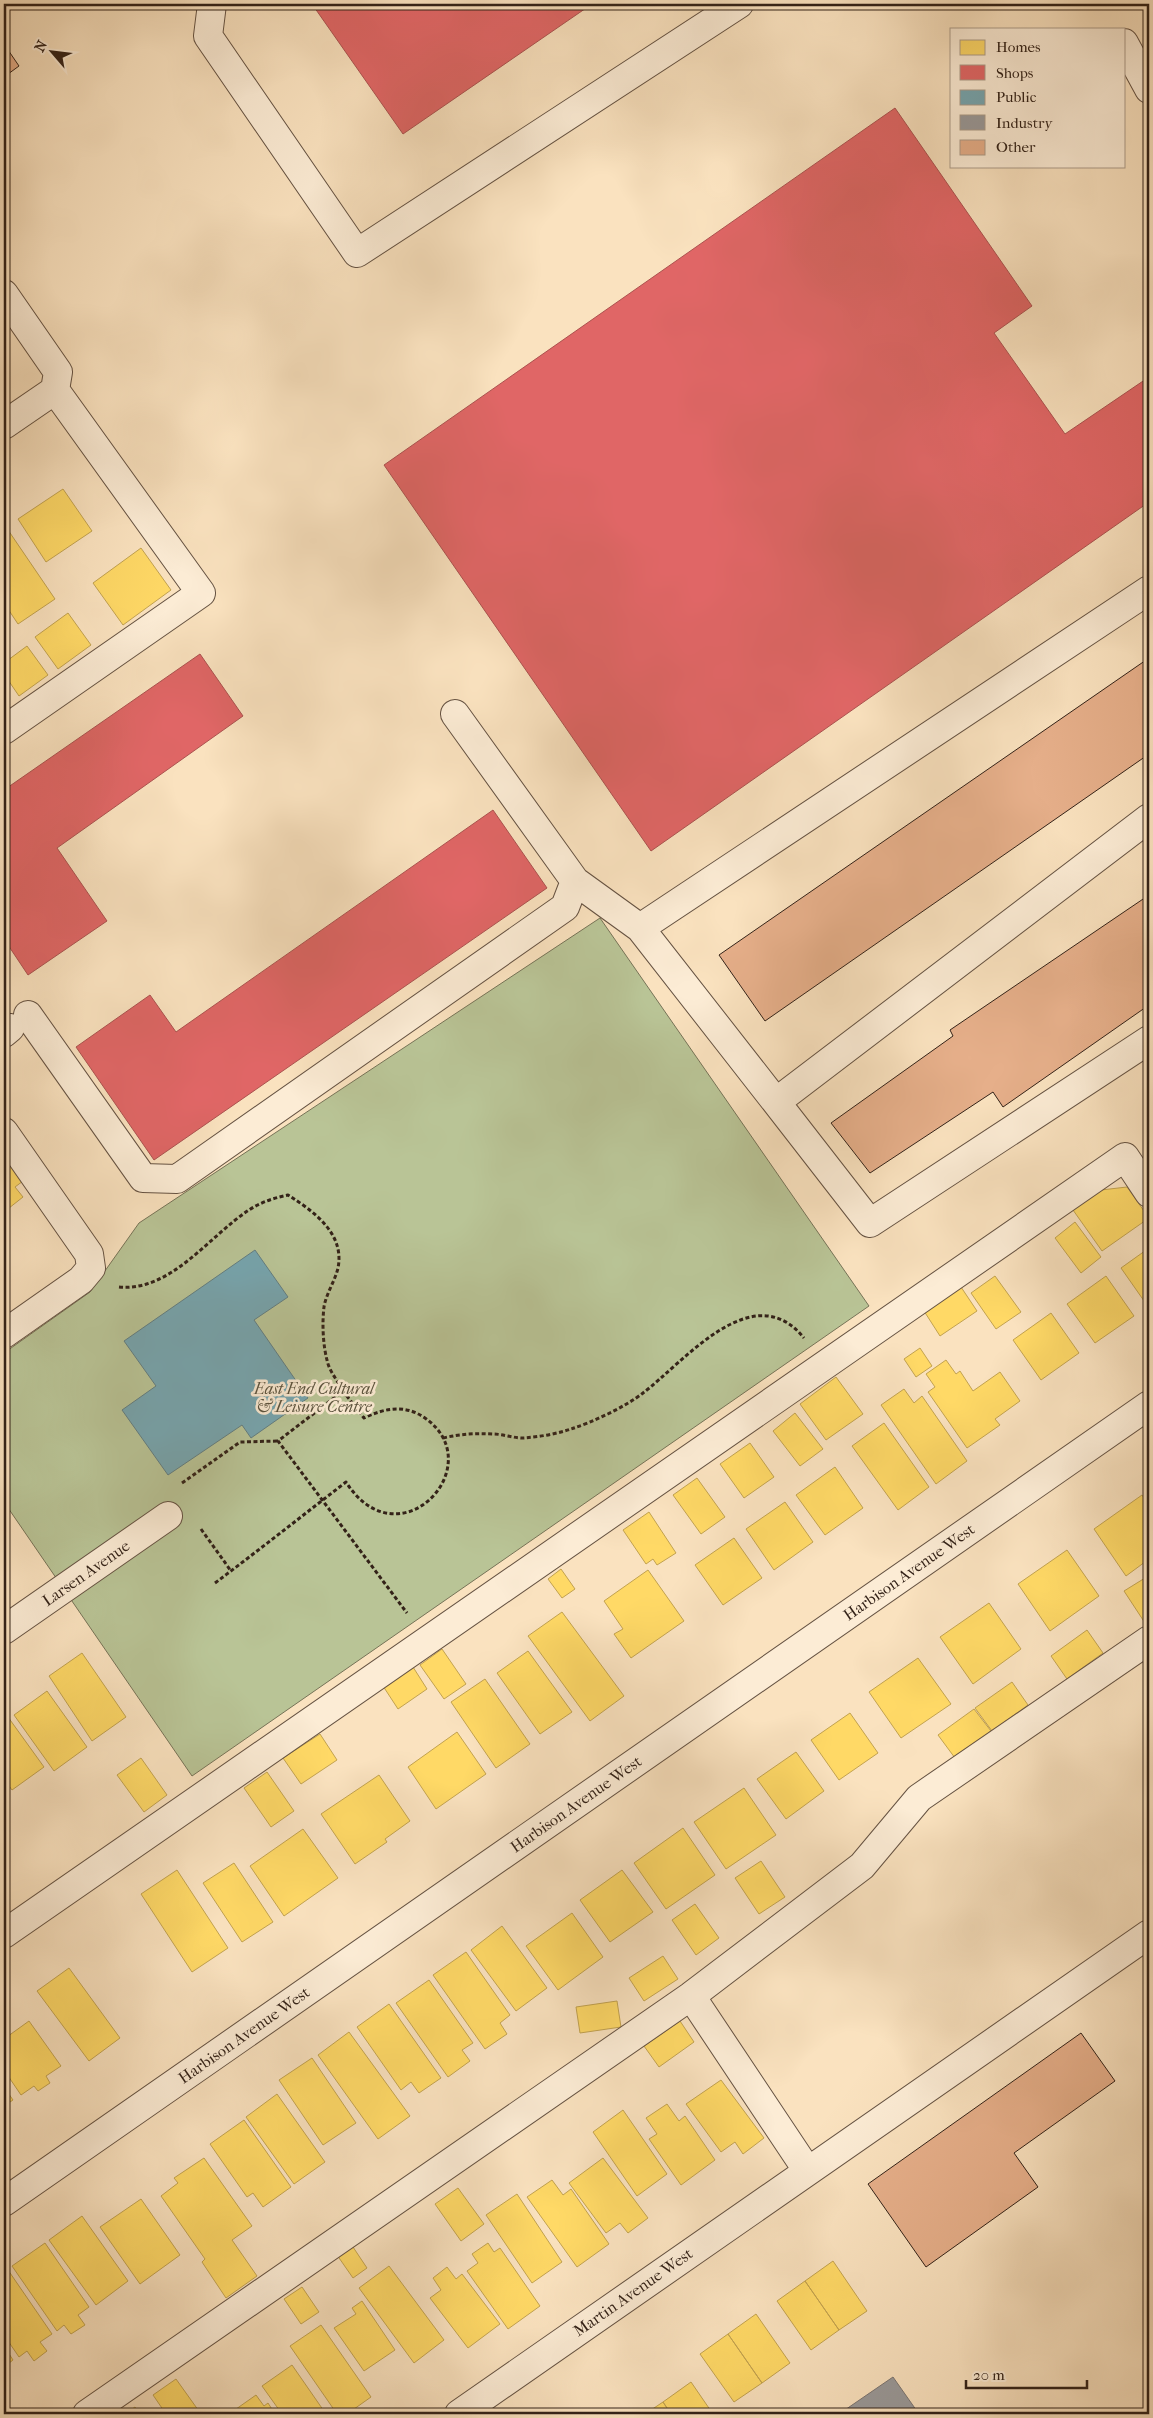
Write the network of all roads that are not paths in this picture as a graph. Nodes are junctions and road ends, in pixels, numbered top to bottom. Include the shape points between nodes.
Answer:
1 (212, 4) edge
2 (739, 4) edge
3 (1126, 47) edge
4 (1149, 89) edge
5 (4, 294) edge
6 (57, 381) junction
7 (4, 425) edge
8 (1149, 590) edge
9 (455, 714) dead end
10 (4, 730) edge
11 (1149, 818) edge
12 (575, 881) junction
13 (640, 928) junction
14 (14, 1025) edge
15 (1149, 1040) edge
16 (776, 1102) junction
17 (4, 1132) edge
18 (1149, 1193) edge
19 (4, 1334) edge
20 (1149, 1405) edge
21 (168, 1516) dead end
22 (4, 1630) edge
23 (1149, 1640) edge
24 (4, 1934) edge
25 (1149, 1934) edge
26 (691, 1996) junction
27 (807, 2170) junction
28 (4, 2202) edge
29 (87, 2414) edge
30 (459, 2414) edge

1 - 2 street via 208,36 357,253
3 - 4 street
5 - 6 street
6 - 7 street
6 - 10 street via 200,593
8 - 13 street
9 - 12 street
11 - 16 street
12 - 13 street
12 - 14 street via 565,907 177,1179 143,1178
13 - 16 street
15 - 16 street via 870,1223
17 - 19 street via 89,1254 91,1268 82,1280
18 - 24 street via 1124,1157
20 - 28 street, Harbison Avenue West
21 - 22 street, Larsen Avenue
23 - 26 street via 919,1798 862,1866
25 - 27 street, Martin Avenue West
26 - 27 street
26 - 29 street
27 - 30 street, Martin Avenue West

